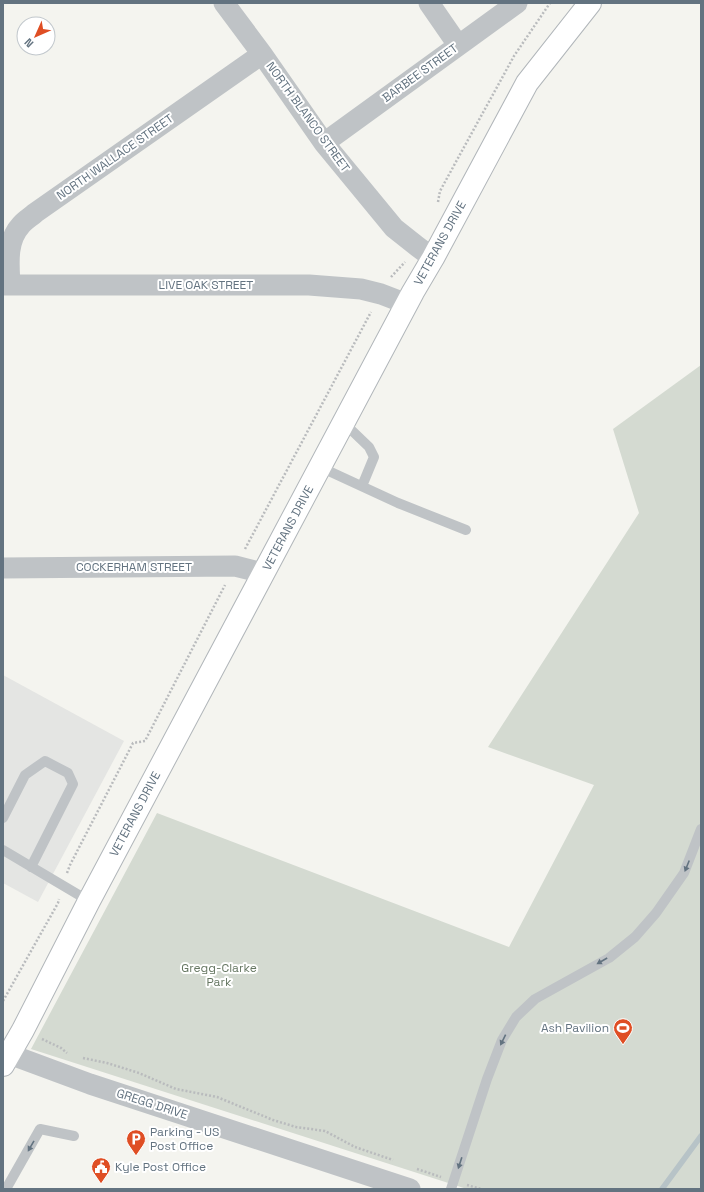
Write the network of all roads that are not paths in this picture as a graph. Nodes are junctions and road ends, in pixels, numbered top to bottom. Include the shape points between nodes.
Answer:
1 (224, 3) edge
2 (429, 3) edge
3 (517, 3) edge
4 (590, 3) edge
5 (458, 45) junction
6 (262, 54) junction
7 (324, 143) junction
8 (433, 258) junction
9 (6, 285) edge
10 (407, 304) junction
11 (344, 423) junction
12 (320, 467) junction
13 (362, 486) junction
14 (466, 530) dead end
15 (3, 568) edge
16 (264, 573) junction
17 (3, 818) edge
18 (701, 829) edge
19 (3, 850) edge
20 (31, 867) junction
21 (89, 900) junction
22 (6, 1059) edge
23 (74, 1136) dead end
24 (453, 1185) edge
25 (6, 1189) edge
26 (410, 1189) edge

1 - 6 street, NORTH BLANCO STREET
2 - 5 street
3 - 5 street, BARBEE STREET
4 - 8 main road, VETERANS DRIVE via 527,83
5 - 7 street, BARBEE STREET
6 - 7 street, NORTH BLANCO STREET
6 - 9 street, NORTH WALLACE STREET via 20,226 12,240
7 - 8 street, NORTH BLANCO STREET via 394,228
8 - 10 main road, VETERANS DRIVE
9 - 10 street, LIVE OAK STREET via 309,286 361,289
10 - 11 main road, VETERANS DRIVE
11 - 12 main road, VETERANS DRIVE
11 - 13 lane via 369,447 374,457
12 - 13 lane
12 - 16 main road, VETERANS DRIVE
13 - 14 lane
15 - 16 street, COCKERHAM STREET via 235,566
16 - 21 main road, VETERANS DRIVE
17 - 20 lane via 25,775 45,761 68,773 73,784
18 -> 24 lane via 684,873 656,913 635,937 609,958 535,999 516,1017 502,1040 487,1079
19 - 20 lane
20 - 21 lane
21 - 22 main road, VETERANS DRIVE
22 - 26 street, GREGG DRIVE
23 -> 25 lane via 40,1129

